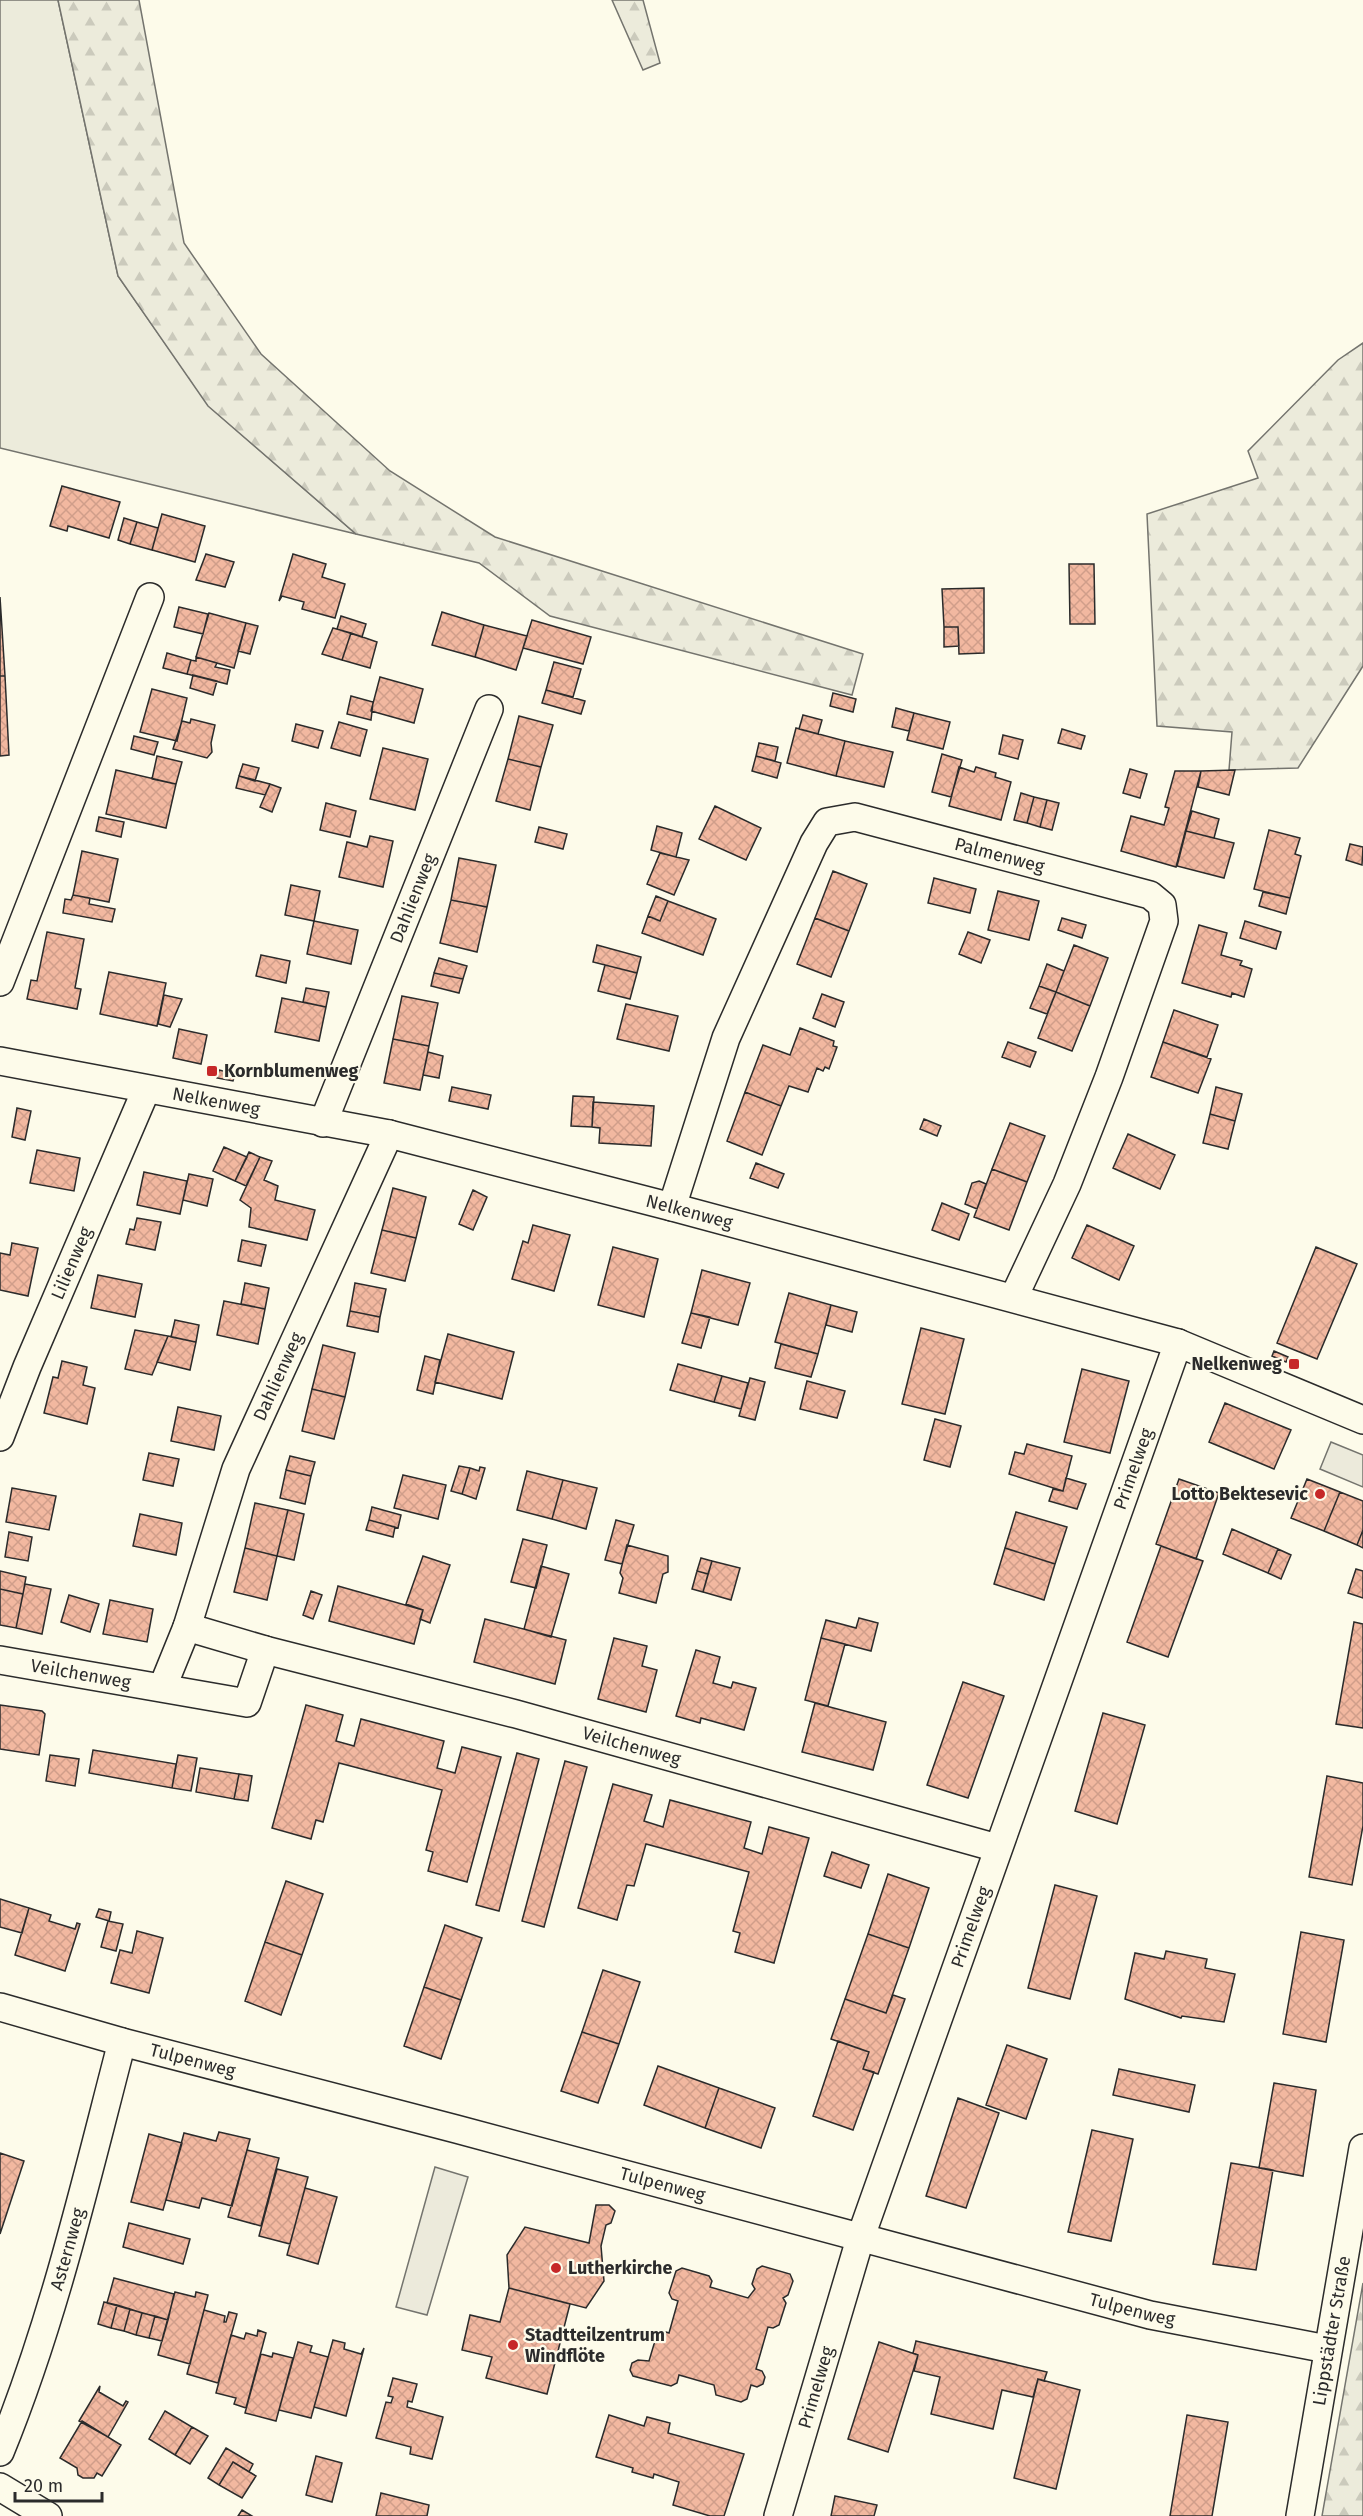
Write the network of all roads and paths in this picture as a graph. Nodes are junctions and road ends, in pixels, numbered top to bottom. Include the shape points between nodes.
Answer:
1 (150, 597) dead end
2 (489, 709) dead end
3 (0, 982) edge
4 (0, 1061) edge
5 (146, 1090) junction
6 (323, 1123) junction
7 (389, 1134) junction
8 (672, 1207) junction
9 (1014, 1298) junction
10 (1178, 1343) junction
11 (1363, 1420) edge
12 (0, 1437) edge
13 (187, 1627) junction
14 (265, 1650) junction
15 (0, 1660) edge
16 (163, 1686) junction
17 (997, 1848) junction
18 (0, 2007) edge
19 (122, 2042) junction
20 (1363, 2148) edge
21 (860, 2239) junction
22 (1327, 2349) junction
23 (0, 2452) edge
24 (0, 2487) edge
25 (48, 2516) edge
26 (778, 2516) edge
27 (1300, 2516) edge

1 - 3 street
2 - 6 street, Dahlienweg
4 - 5 street, Nelkenweg
5 - 6 street, Nelkenweg
5 - 12 street, Lilienweg
6 - 7 street, Nelkenweg
7 - 8 street, Nelkenweg
7 - 13 street, Dahlienweg via 237,1469
8 - 9 street, Nelkenweg
8 - 9 street, Palmenweg via 726,1038 827,822 855,817 1150,895 1162,905 1164,921 1067,1184
9 - 10 street, Nelkenweg
10 - 11 street, Nelkenweg
10 - 17 street, Primelweg
13 - 14 street, Veilchenweg
13 - 16 street
14 - 16 street, Veilchenweg via 247,1703
14 - 17 street, Veilchenweg via 516,1714
15 - 16 street, Veilchenweg
17 - 21 street, Primelweg
18 - 19 street, Tulpenweg
19 - 21 street, Tulpenweg
19 - 23 street, Asternweg via 56,2291 27,2386
20 - 22 street, Lippstädter Straße
21 - 22 street, Tulpenweg via 1150,2315
21 - 26 street, Primelweg
22 - 27 street, Lippstädter Straße
24 - 25 street

